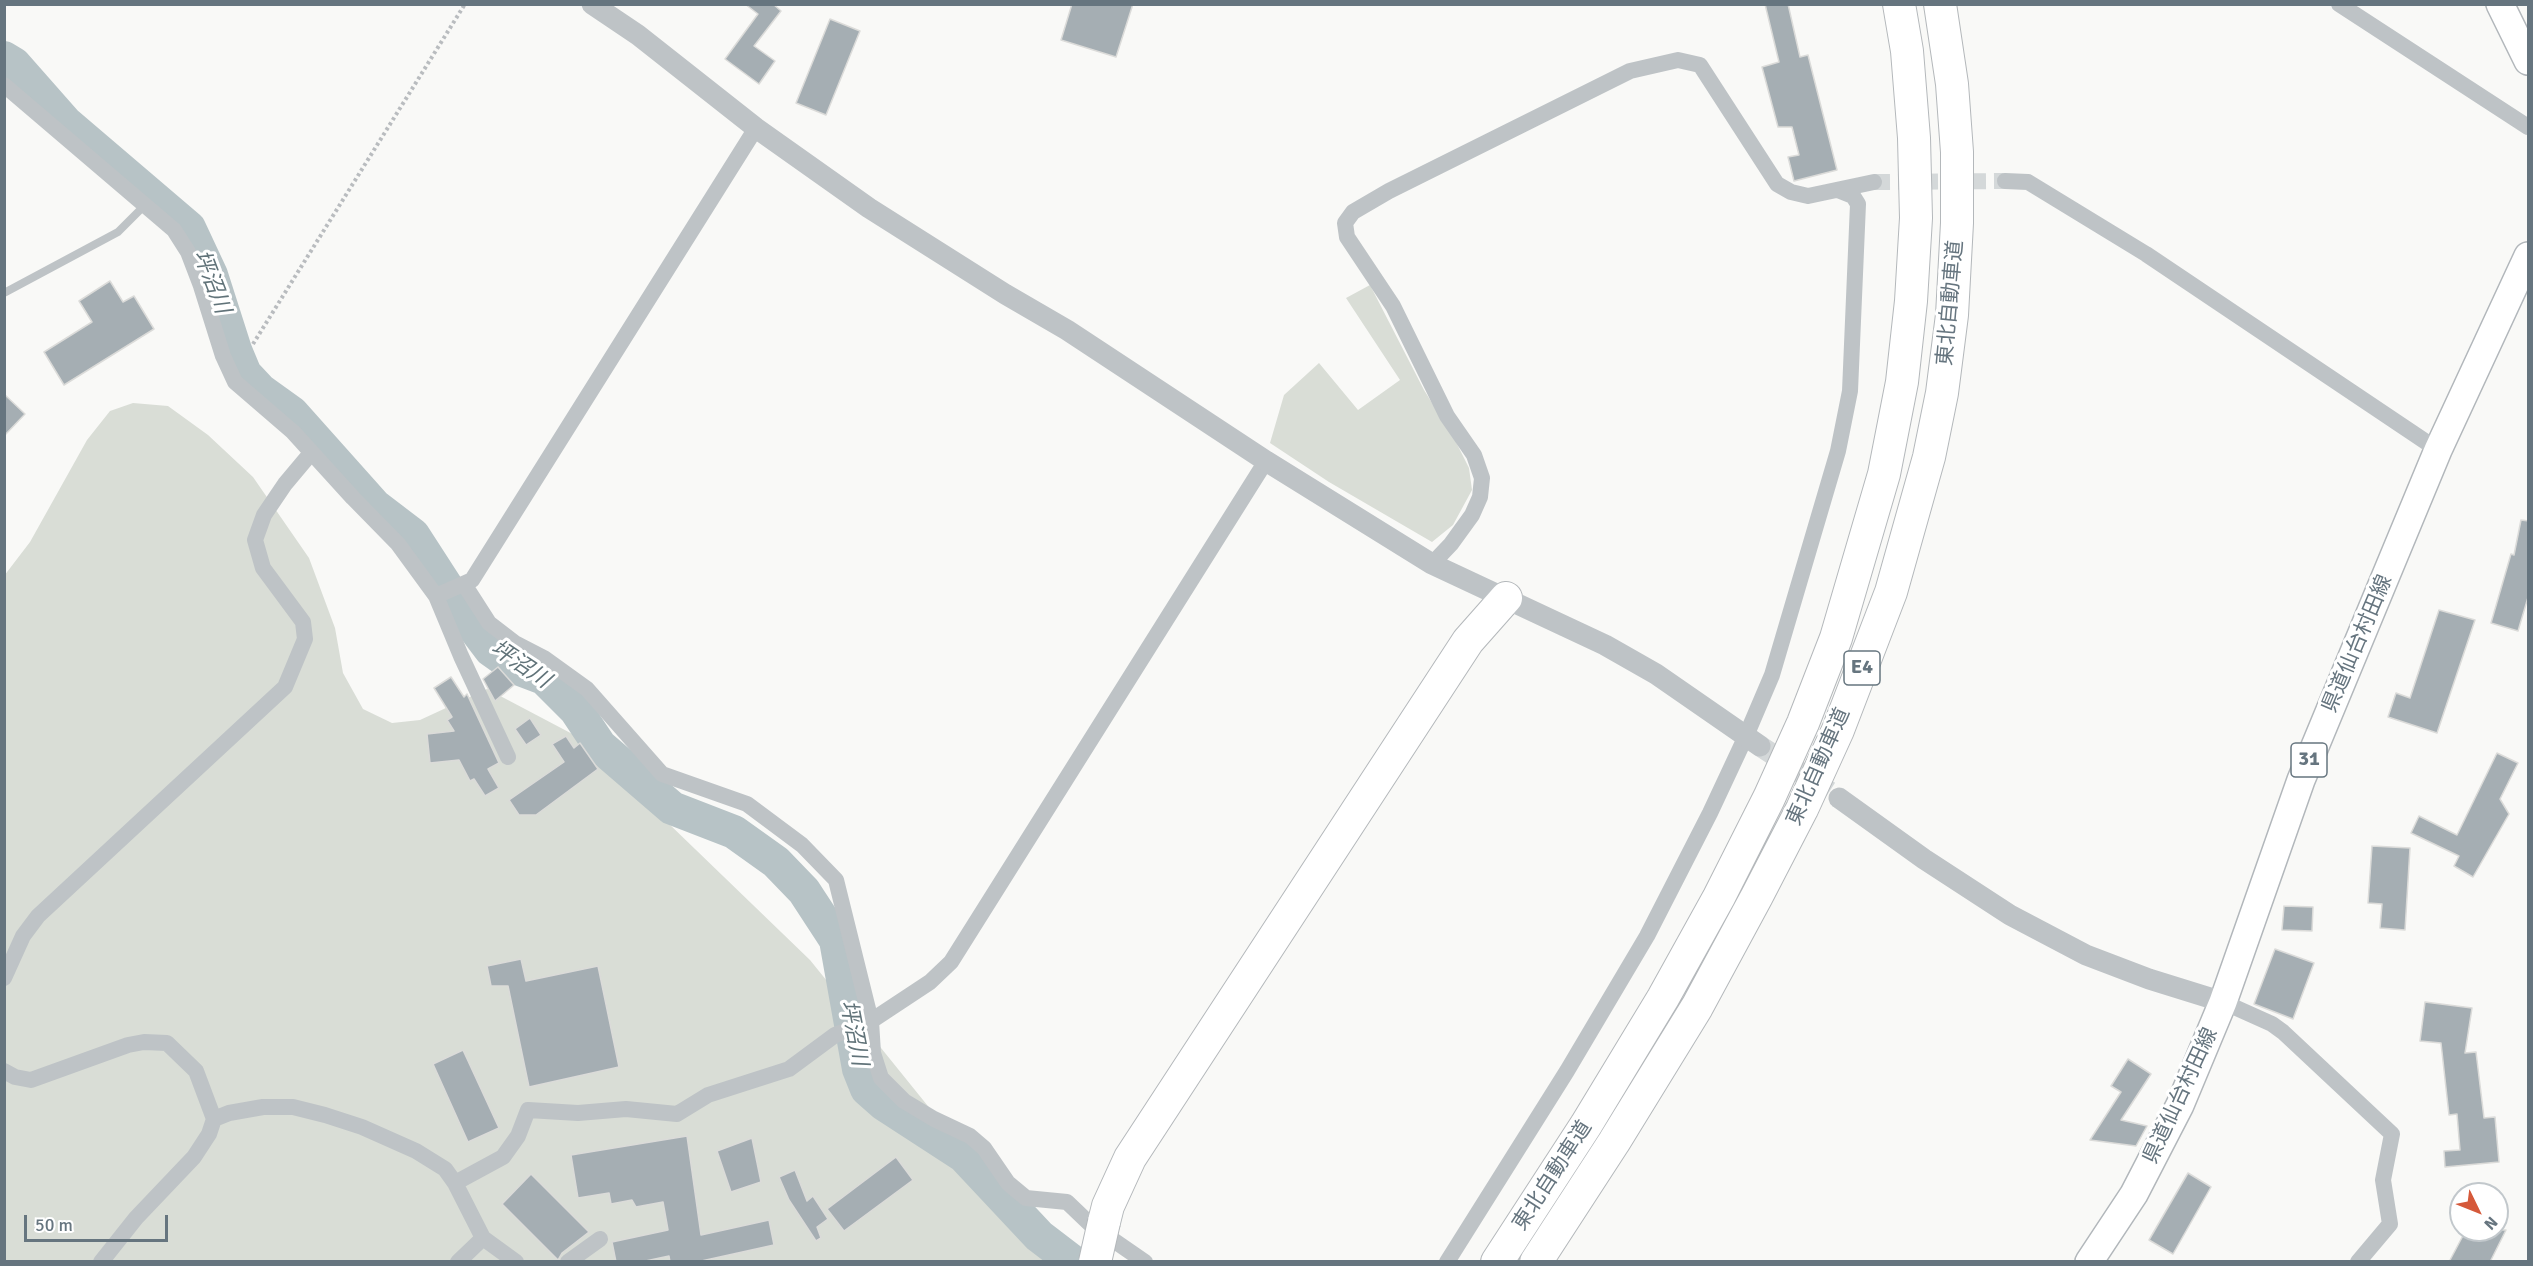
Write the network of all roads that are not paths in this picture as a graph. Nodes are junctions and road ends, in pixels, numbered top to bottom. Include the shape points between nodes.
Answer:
1 (1899, 4) edge
2 (1940, 4) edge
3 (2339, 4) edge
4 (2500, 4) edge
5 (606, 8) edge
6 (2529, 61) edge
7 (4, 85) edge
8 (2529, 127) edge
9 (756, 128) junction
10 (2005, 181) tunnel mouth
11 (1874, 182) tunnel mouth
12 (1838, 190) junction
13 (144, 206) junction
14 (2529, 256) edge
15 (4, 293) edge
16 (2438, 450) junction
17 (311, 453) junction
18 (1266, 461) junction
19 (1432, 564) junction
20 (450, 590) junction
21 (1506, 598) junction
22 (1753, 741) junction
23 (508, 757) dead end
24 (1839, 798) tunnel mouth
25 (4, 978) edge
26 (2223, 1002) junction
27 (859, 1025) junction
28 (4, 1071) edge
29 (214, 1119) junction
30 (455, 1183) junction
31 (1109, 1224) junction
32 (483, 1238) junction
33 (600, 1239) dead end
34 (2092, 1261) edge
35 (100, 1262) edge
36 (458, 1262) edge
37 (516, 1262) edge
38 (568, 1262) edge
39 (1095, 1262) edge
40 (1106, 1262) edge
41 (1145, 1262) edge
42 (1447, 1262) edge
43 (1497, 1262) edge
44 (1536, 1262) edge
45 (2358, 1262) edge

1 - 43 highway, 東北自動車道 / E4 via 1914,138 1917,218 1911,301 1902,382 1884,474 1836,638 1793,744 1719,897 1586,1125
2 - 44 highway, 東北自動車道 / E4 via 1957,152 1958,223 1952,315 1929,457 1891,592 1838,730 1757,896 1697,1007
3 - 8 street
4 - 6 main road
5 - 9 street
7 - 13 street
9 - 18 street via 869,208 1067,330
9 - 20 street via 472,580
10 - 16 street via 2028,182 2146,254
11 - 12 street
12 - 19 street via 1808,196 1777,184 1700,64 1678,60 1630,71 1353,212 1345,223 1347,237 1393,306 1447,416 1474,455 1482,478 1480,497 1472,515
12 - 22 street via 1852,196 1858,204 1850,392 1838,451
13 - 15 lane via 118,232
13 - 17 street via 174,230 188,252 235,382 293,432
14 - 16 main road, 県道仙台村田線 / 31
16 - 26 main road, 県道仙台村田線 / 31 via 2301,780
17 - 20 street via 398,544
17 - 25 street via 264,515 255,540 263,568 303,622 305,639 285,687 38,916
18 - 19 street
18 - 27 street via 951,962 930,982
19 - 21 street
20 - 23 street via 461,656
20 - 27 street via 515,643 587,689 662,774 747,804 802,845 836,880
21 - 22 street via 1656,674
21 - 31 highway via 1476,662 1140,1161
22 - 42 street via 1647,936
24 - 26 street via 1924,859 2010,915 2057,940 2149,979
26 - 34 main road, 県道仙台村田線 / 31 via 2180,1105 2134,1194
26 - 45 street via 2283,1032 2392,1134 2383,1180 2390,1224
27 - 30 street via 789,1069 719,1091 677,1114 626,1109 578,1113 528,1110 518,1136 503,1157
27 - 41 street via 881,1078 904,1101 970,1136 984,1148 1008,1183 1026,1198 1067,1202 1090,1224
28 - 29 street via 31,1080 128,1044 167,1042 196,1071
29 - 30 street via 263,1107 293,1107 325,1115 416,1151 445,1169
29 - 35 street via 194,1157
30 - 32 street
31 - 39 highway, bridge
31 - 40 highway
32 - 36 street
32 - 37 street
33 - 38 street

